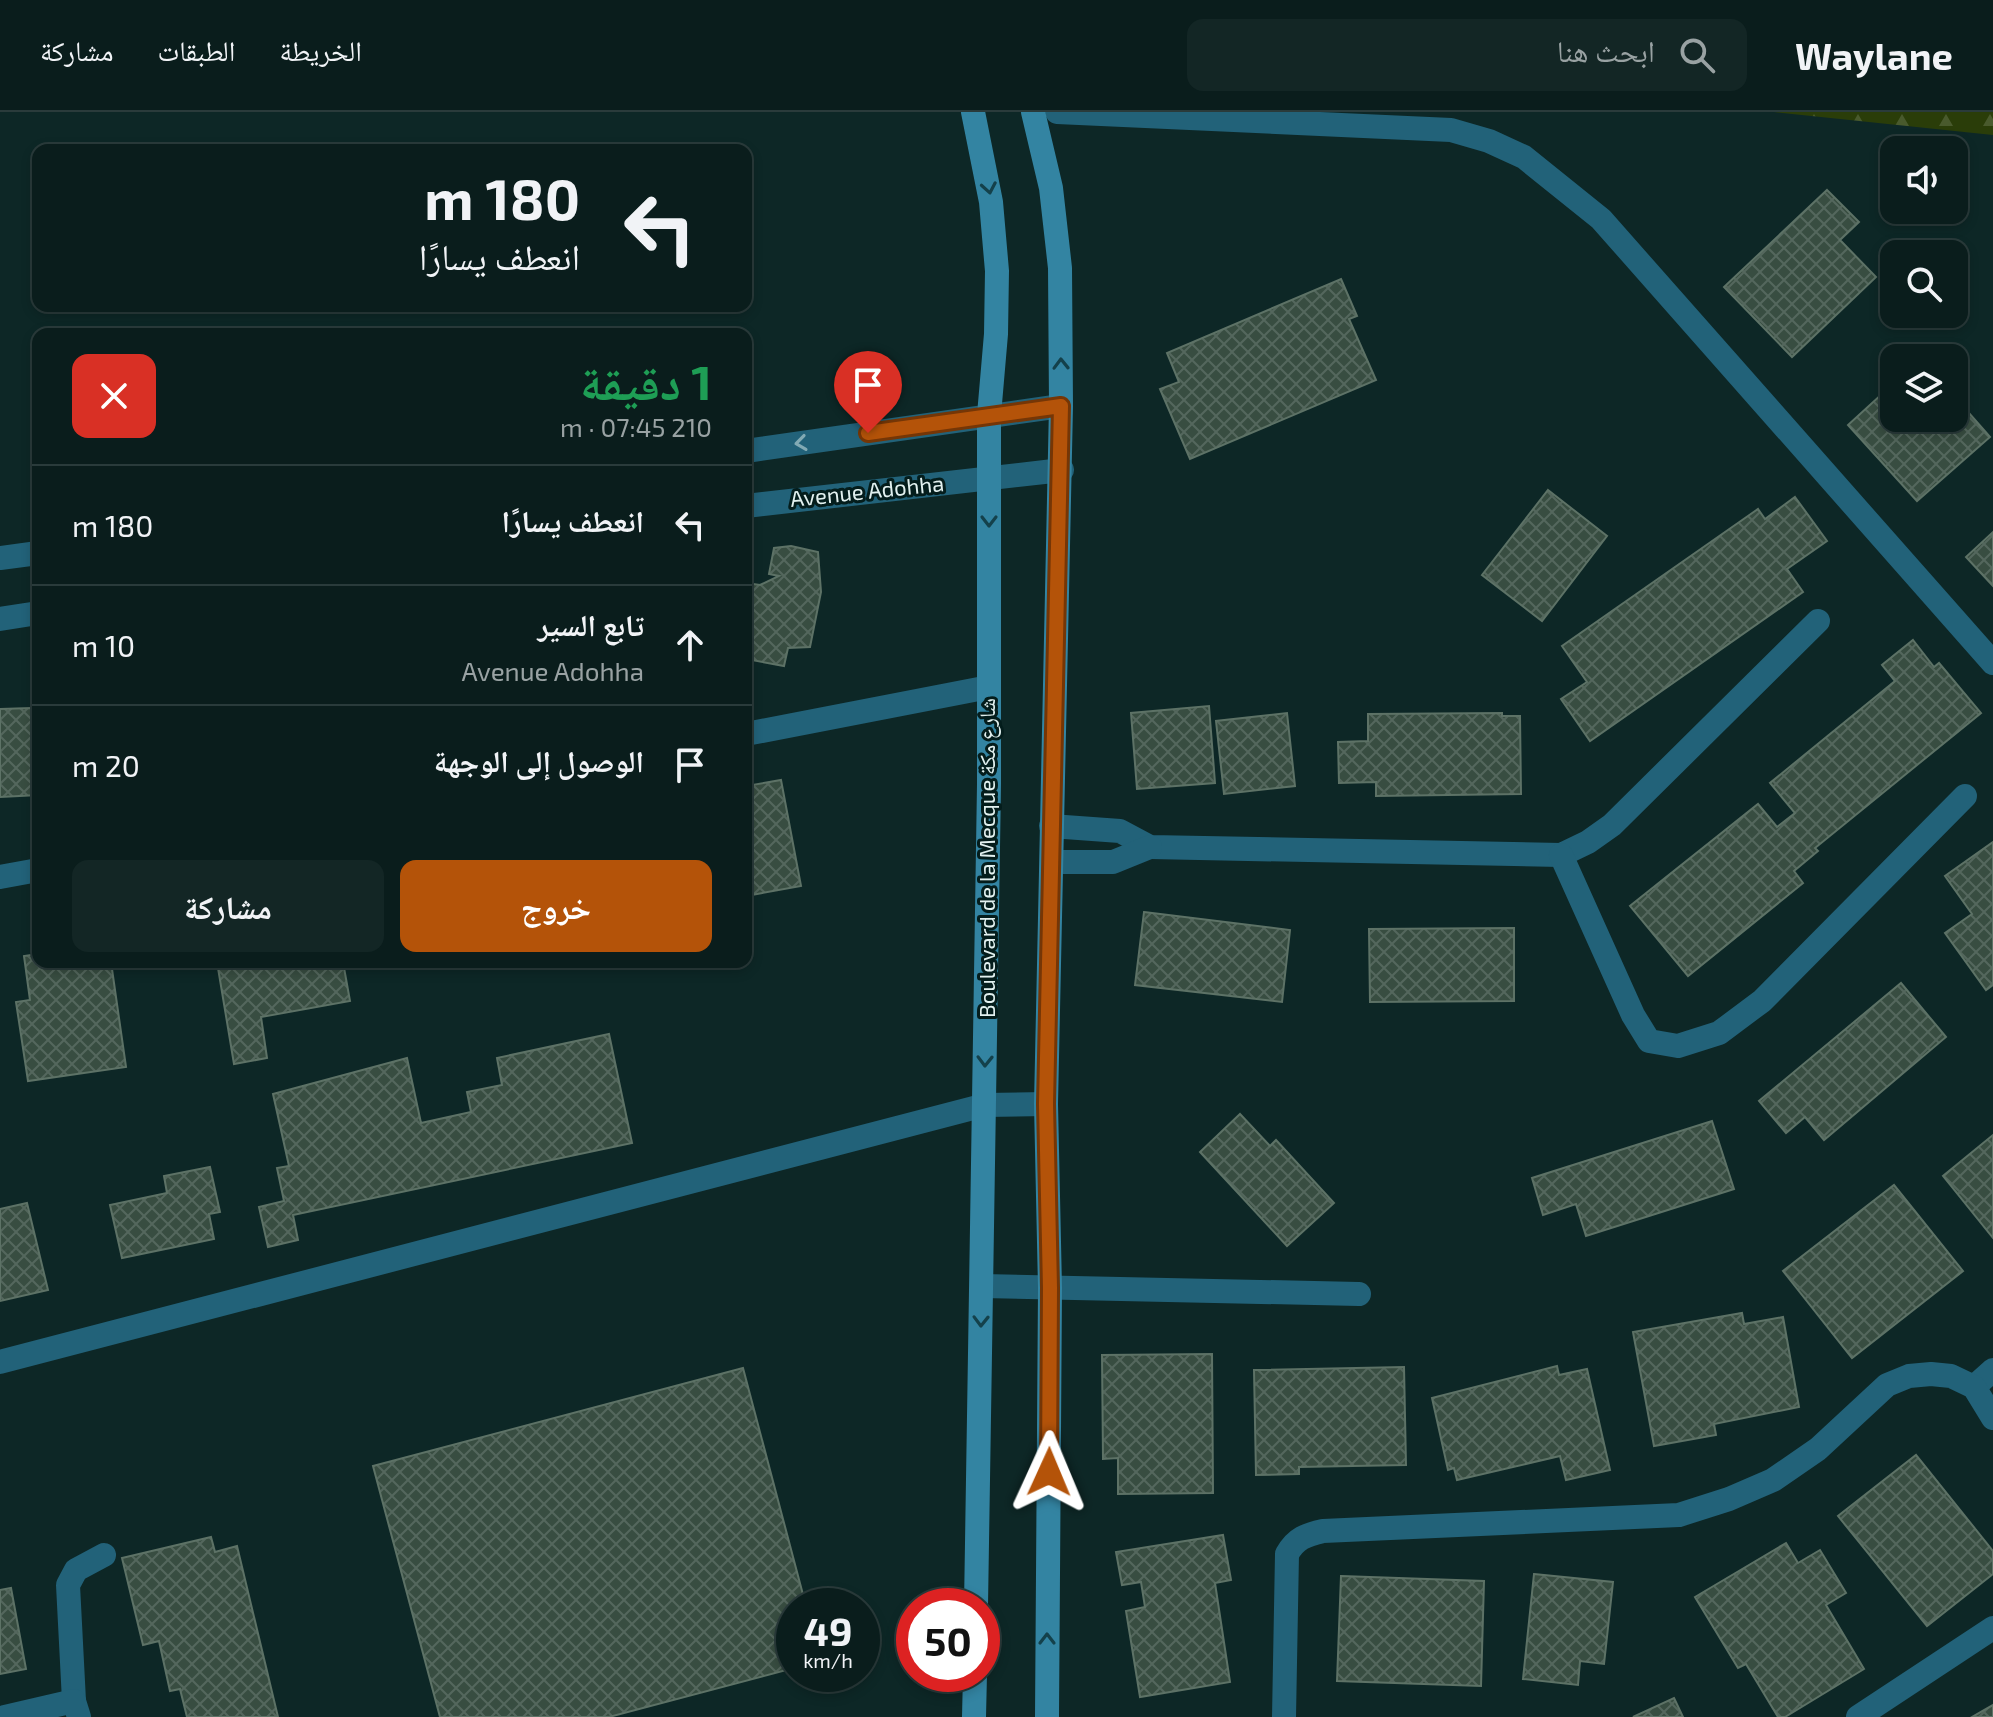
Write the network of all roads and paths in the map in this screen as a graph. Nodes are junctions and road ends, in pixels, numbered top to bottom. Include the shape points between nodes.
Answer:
1 (973, 112) edge
2 (1033, 112) edge
3 (1057, 112) edge
4 (1061, 406) junction
5 (989, 415) junction
6 (752, 450) edge
7 (1062, 470) junction
8 (989, 478) junction
9 (752, 505) edge
10 (32, 554) edge
11 (0, 558) edge
12 (32, 614) edge
13 (0, 619) edge
14 (1818, 621) dead end
15 (1993, 663) edge
16 (989, 687) junction
17 (752, 733) edge
18 (1965, 796) dead end
19 (1051, 826) junction
20 (1150, 847) junction
21 (1561, 855) junction
22 (1052, 862) junction
23 (32, 871) edge
24 (0, 877) edge
25 (1046, 1104) junction
26 (985, 1105) junction
27 (982, 1286) junction
28 (1050, 1288) junction
29 (1359, 1294) dead end
30 (0, 1362) edge
31 (1993, 1370) edge
32 (1974, 1387) junction
33 (1993, 1418) edge
34 (104, 1555) dead end
35 (976, 1588) edge
36 (1993, 1628) edge
37 (975, 1692) edge
38 (76, 1709) edge
39 (5, 1717) edge
40 (974, 1717) edge
41 (1047, 1717) edge
42 (1284, 1717) edge
43 (1858, 1717) edge

1 -> 5 main road, Boulevard de la Mecque شارع مكة via 991,202 997,271
4 -> 2 main road via 1060,268 1051,188
3 - 15 street via 1451,130 1524,157 1601,219
4 - 5 street
4 - 7 main road
5 -> 6 street
5 - 8 main road, Boulevard de la Mecque شارع مكة
7 - 8 street, Avenue Adohha
7 - 19 main road
8 - 9 street, Avenue Adohha
8 -> 16 main road, Boulevard de la Mecque شارع مكة
10 - 11 street
12 - 13 street
14 - 21 street via 1612,825
16 - 17 street
16 -> 26 main road, Boulevard de la Mecque شارع مكة
18 - 21 street via 1762,1001 1719,1033 1678,1046 1649,1041 1633,1015
19 - 20 street via 1120,831
19 - 22 main road
20 - 21 street
20 - 22 street via 1113,862
22 - 25 main road
23 - 24 street
25 - 26 street
25 - 28 main road
26 - 27 main road, Boulevard de la Mecque شارع مكة
26 - 30 street
27 - 28 street
27 -> 35 main road, Boulevard de la Mecque شارع مكة
28 - 29 street
41 -> 28 main road
31 - 32 street
32 - 33 street
32 - 42 street via 1931,1374 1887,1385 1818,1449 1773,1480 1679,1515 1307,1535 1287,1554
34 - 38 street via 76,1570 68,1585
36 - 43 street
37 - 40 main road
38 - 39 street

